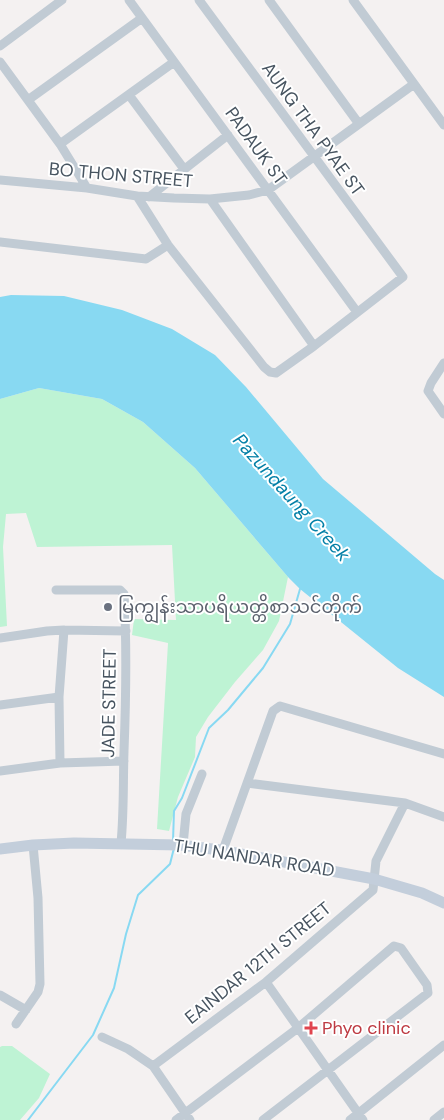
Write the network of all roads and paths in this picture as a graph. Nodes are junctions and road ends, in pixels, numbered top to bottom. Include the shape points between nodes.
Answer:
1 (62, 0) edge
2 (128, 0) edge
3 (199, 0) edge
4 (269, 0) edge
5 (353, 0) edge
6 (142, 18) junction
7 (0, 46) edge
8 (0, 62) edge
9 (174, 62) junction
10 (414, 84) junction
11 (129, 94) junction
12 (28, 100) junction
13 (359, 124) junction
14 (444, 125) edge
15 (228, 135) junction
16 (60, 144) junction
17 (314, 158) junction
18 (184, 169) junction
19 (0, 180) edge
20 (87, 188) junction
21 (268, 190) junction
22 (137, 196) junction
23 (149, 197) junction
24 (210, 199) junction
25 (0, 242) edge
26 (168, 245) junction
27 (357, 312) junction
28 (314, 346) junction
29 (444, 363) edge
30 (444, 414) edge
31 (56, 590) dead end
32 (64, 630) junction
33 (126, 631) junction
34 (0, 638) edge
35 (59, 697) junction
36 (0, 705) edge
37 (444, 754) edge
38 (124, 761) junction
39 (60, 764) junction
40 (0, 771) edge
41 (202, 774) dead end
42 (247, 783) junction
43 (405, 803) junction
44 (444, 817) edge
45 (121, 843) junction
46 (33, 845) junction
47 (182, 845) junction
48 (0, 848) edge
49 (223, 850) junction
50 (374, 879) junction
51 (444, 903) edge
52 (266, 982) junction
53 (0, 995) edge
54 (26, 1010) junction
55 (16, 1024) dead end
56 (298, 1028) junction
57 (102, 1038) dead end
58 (444, 1044) edge
59 (153, 1066) junction
60 (328, 1070) junction
61 (444, 1112) edge
62 (188, 1117) edge
63 (360, 1117) edge
64 (176, 1120) edge
65 (263, 1120) edge
66 (350, 1120) edge
67 (434, 1120) edge

1 - 7 street
2 - 6 street, PADAUK ST
3 - 17 street, AUNG THA PYAE ST
4 - 13 street
5 - 10 street
6 - 9 street, PADAUK ST
6 - 12 street
8 - 12 street
9 - 11 street
9 - 15 street, PADAUK ST
10 - 13 street, BO THON STREET
10 - 14 street
11 - 16 street
11 - 18 street
12 - 16 street
13 - 17 street, BO THON STREET
15 - 18 street
15 - 21 street, PADAUK ST
16 - 20 street
17 - 21 street, BO THON STREET
17 - 27 street, AUNG THA PYAE ST via 402,277
18 - 23 street
19 - 20 street, BO THON STREET
20 - 22 street, BO THON STREET
21 - 24 street, BO THON STREET
21 - 27 street, PADAUK ST
22 - 23 street, BO THON STREET
22 - 26 street
23 - 24 street, BO THON STREET
24 - 28 street
25 - 26 street via 146,259
26 - 28 street via 270,372 276,373
27 - 28 street
29 - 30 street via 428,391
31 - 33 street via 120,590 124,594
32 - 33 street, JADE STREET
32 - 34 street, JADE STREET
32 - 35 street
33 - 38 street, JADE STREET
35 - 36 street
35 - 39 street
37 - 42 street via 280,706 273,711
38 - 39 street
38 - 45 street, JADE STREET
39 - 40 street
41 - 47 street via 186,814
42 - 43 street
42 - 49 street
43 - 44 street
43 - 50 street, EAINDAR 12TH STREET via 376,862
45 - 46 main road, THU NANDAR ROAD
45 - 47 main road, THU NANDAR ROAD
46 - 48 main road, THU NANDAR ROAD
46 - 54 street via 40,984
47 - 49 main road, THU NANDAR ROAD
49 - 50 main road, THU NANDAR ROAD
50 - 51 main road, THU NANDAR ROAD
50 - 52 street, EAINDAR 12TH STREET via 373,890
52 - 56 street
52 - 59 street, EAINDAR 12TH STREET
53 - 54 street
54 - 55 street
56 - 60 street
56 - 60 street via 394,946 398,946 422,978 428,993
56 - 62 street
57 - 59 street via 128,1049
58 - 63 street
59 - 62 street
60 - 63 street
60 - 65 street
61 - 67 street
62 - 64 street
63 - 66 street

